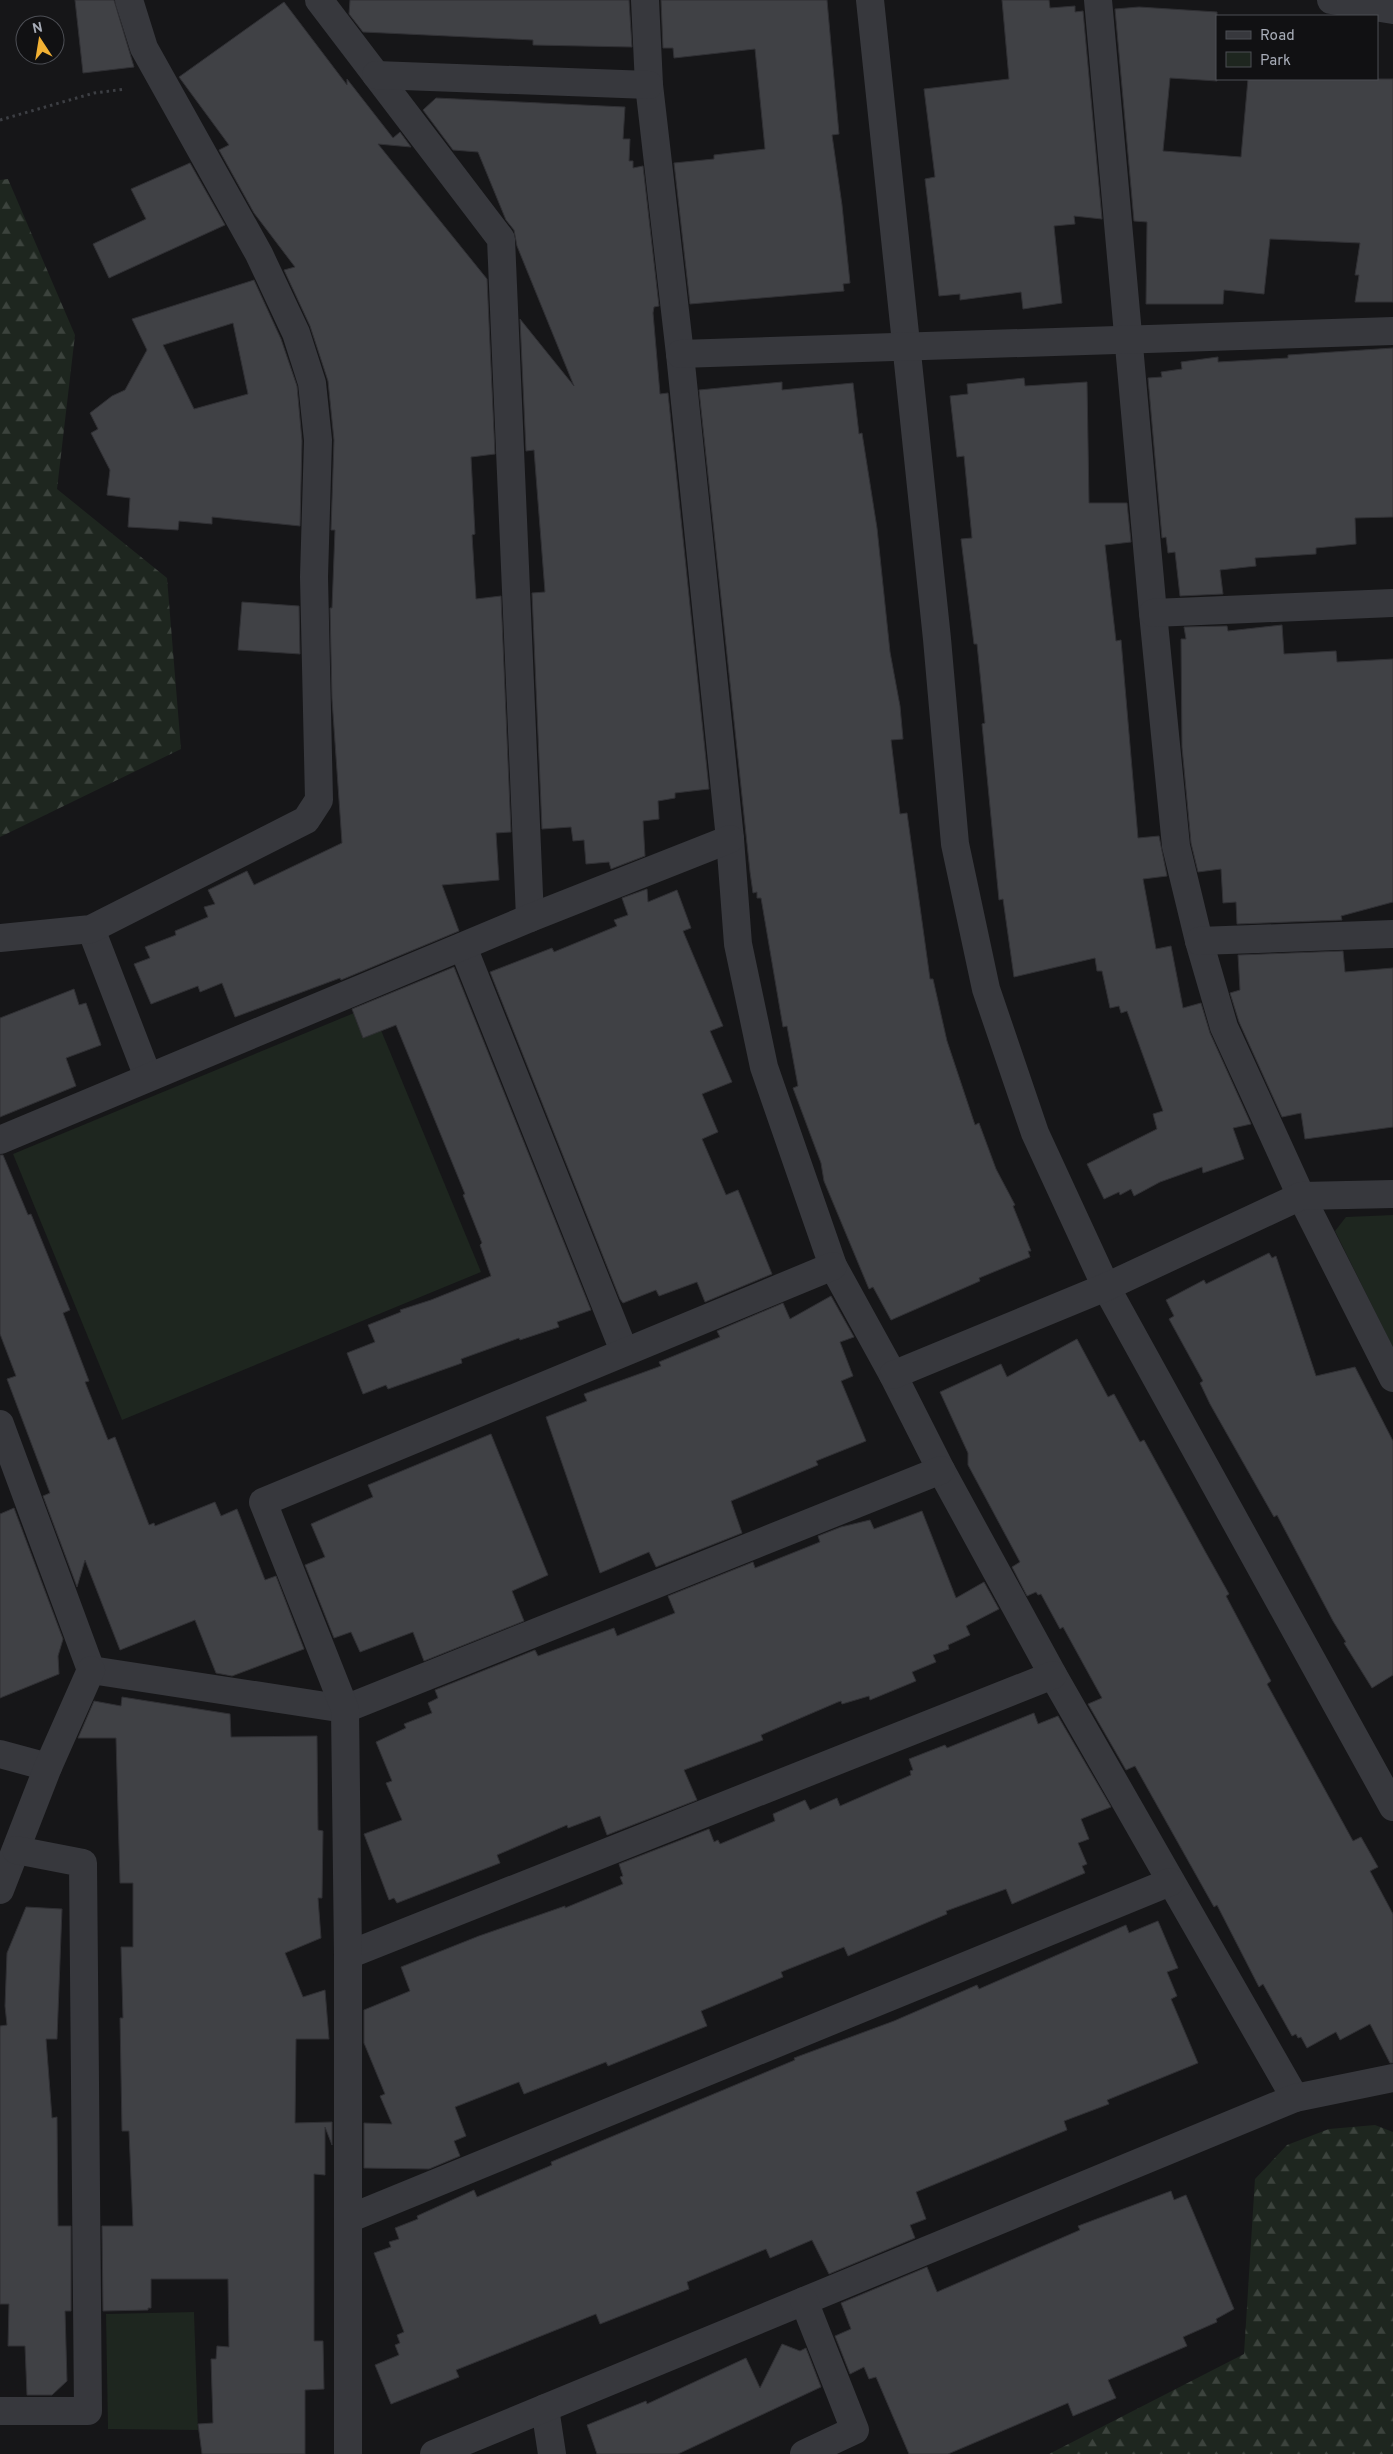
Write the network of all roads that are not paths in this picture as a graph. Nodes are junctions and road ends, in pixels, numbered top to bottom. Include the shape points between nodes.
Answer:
1 (128, 0) edge
2 (319, 0) edge
3 (645, 0) edge
4 (870, 0) edge
5 (1098, 0) edge
6 (1331, 0) edge
7 (1393, 10) edge
8 (376, 76) junction
9 (649, 85) junction
10 (1393, 331) edge
11 (1128, 338) junction
12 (905, 345) junction
13 (680, 354) junction
14 (1393, 602) edge
15 (1152, 613) junction
16 (730, 839) junction
17 (530, 918) junction
18 (91, 929) junction
19 (1393, 934) edge
20 (0, 938) edge
21 (1198, 941) junction
22 (463, 947) junction
23 (148, 1077) junction
24 (0, 1140) edge
25 (1393, 1194) edge
26 (1301, 1196) junction
27 (833, 1266) junction
28 (1106, 1287) junction
29 (624, 1352) junction
30 (894, 1374) junction
31 (1393, 1378) edge
32 (0, 1424) edge
33 (941, 1470) junction
34 (91, 1670) junction
35 (1053, 1675) junction
36 (345, 1709) junction
37 (0, 1754) edge
38 (48, 1768) junction
39 (1393, 1807) edge
40 (16, 1850) junction
41 (1170, 1882) junction
42 (0, 1890) edge
43 (348, 1955) junction
44 (1393, 2078) edge
45 (1295, 2098) junction
46 (348, 2219) junction
47 (804, 2301) junction
48 (544, 2408) junction
49 (0, 2411) edge
50 (348, 2454) edge
51 (434, 2454) edge
52 (552, 2454) edge
53 (804, 2454) edge

1 - 18 street via 144,48 259,254 296,333 312,383 318,440 314,577 319,800 306,820
2 - 8 street
3 - 9 street
4 - 12 street
5 - 11 street
6 - 7 street
8 - 9 street
8 - 17 street via 501,238
9 - 13 street
10 - 11 street
11 - 12 street
11 - 15 street
12 - 13 street
12 - 28 street via 937,639 955,844 984,980 1035,1133
13 - 16 street
14 - 15 street
15 - 21 street via 1176,846
16 - 17 street
16 - 27 street via 738,944 764,1067
17 - 22 street
18 - 20 street
18 - 23 street
19 - 21 street
21 - 26 street via 1224,1027
22 - 23 street
22 - 29 street
23 - 24 street
25 - 26 street
26 - 28 street
26 - 31 street
27 - 29 street
27 - 30 street
28 - 30 street
28 - 39 street
29 - 36 street via 263,1502
30 - 33 street
32 - 34 street
33 - 35 street
33 - 36 street
34 - 36 street
34 - 38 street
35 - 41 street
35 - 43 street
36 - 43 street
37 - 38 street
38 - 40 street
40 - 42 street
40 - 49 street via 83,1863 88,2411
41 - 45 street
41 - 46 street
43 - 46 street
44 - 45 street
45 - 47 street
46 - 50 street
47 - 48 street
47 - 53 street via 855,2430
48 - 51 street
48 - 52 street

